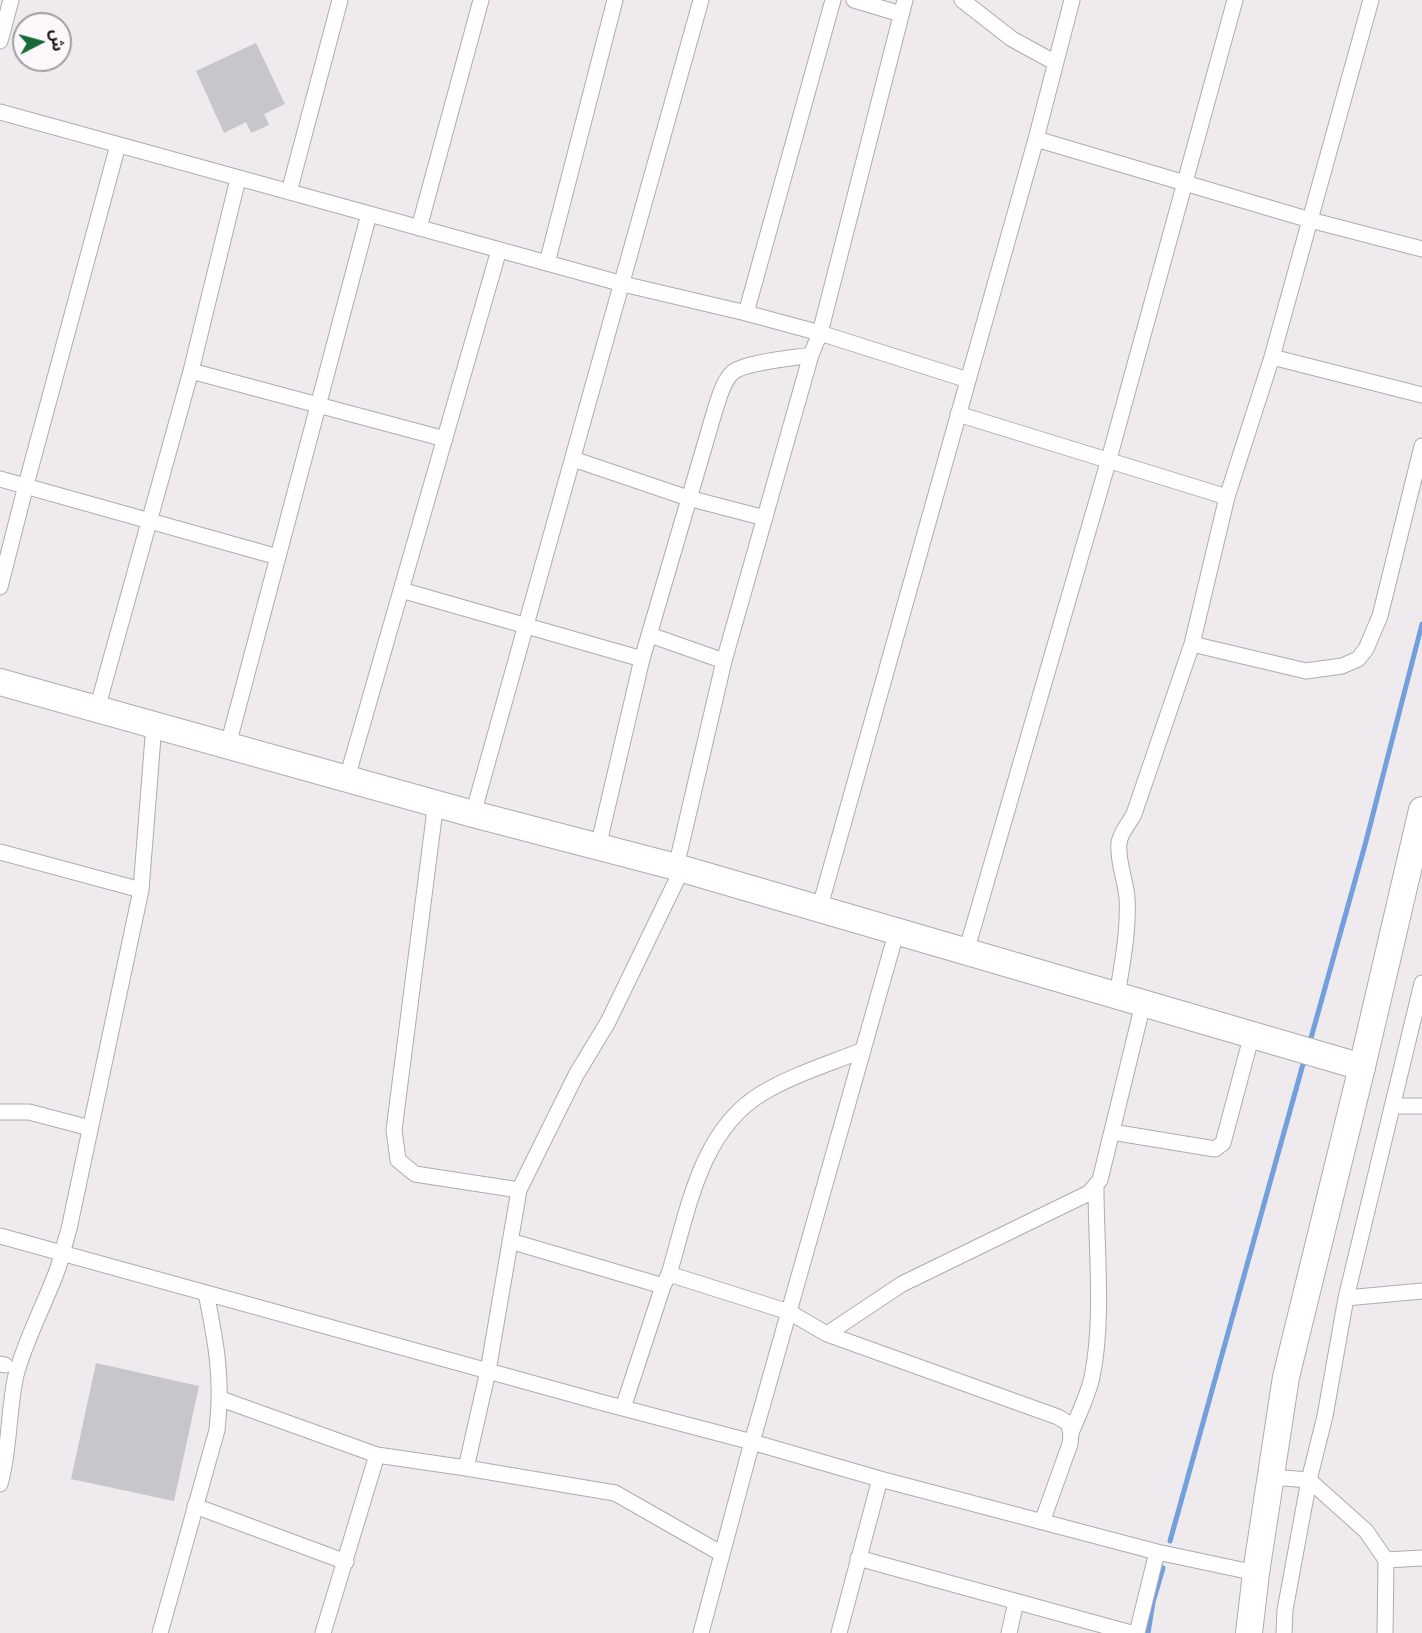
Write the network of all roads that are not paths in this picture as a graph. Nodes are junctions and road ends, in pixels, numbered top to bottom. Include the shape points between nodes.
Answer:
1 (11, 0) edge
2 (340, 0) edge
3 (481, 0) edge
4 (615, 0) edge
5 (701, 0) edge
6 (833, 0) edge
7 (854, 0) edge
8 (962, 0) edge
9 (1072, 0) edge
10 (1234, 0) edge
11 (1371, 0) edge
12 (903, 7) edge
13 (0, 41) edge
14 (1054, 62) junction
15 (0, 112) edge
16 (1036, 139) junction
17 (118, 145) junction
18 (237, 179) junction
19 (1185, 183) junction
20 (289, 192) junction
21 (369, 214) junction
22 (1310, 219) junction
23 (419, 228) junction
24 (1422, 249) edge
25 (499, 250) junction
26 (547, 263) junction
27 (623, 284) junction
28 (746, 313) junction
29 (820, 333) junction
30 (811, 355) junction
31 (1272, 357) junction
32 (191, 370) junction
33 (968, 380) junction
34 (1422, 395) edge
35 (318, 405) junction
36 (958, 414) junction
37 (445, 439) junction
38 (1422, 446) edge
39 (573, 459) junction
40 (1109, 459) junction
41 (0, 479) edge
42 (26, 485) junction
43 (1227, 497) junction
44 (688, 498) junction
45 (765, 518) junction
46 (149, 522) junction
47 (278, 557) junction
48 (0, 587) edge
49 (401, 590) junction
50 (525, 626) junction
51 (650, 635) junction
52 (1192, 644) junction
53 (642, 659) junction
54 (724, 661) junction
55 (0, 682) edge
56 (97, 709) junction
57 (154, 724) junction
58 (228, 745) junction
59 (347, 778) junction
60 (436, 802) junction
61 (1422, 810) edge
62 (473, 814) junction
63 (598, 847) junction
64 (0, 852) edge
65 (1416, 861) edge
66 (679, 868) junction
67 (141, 890) junction
68 (819, 910) junction
69 (897, 930) junction
70 (966, 952) junction
71 (1422, 982) edge
72 (1117, 996) junction
73 (1143, 1004) junction
74 (1252, 1034) junction
75 (863, 1050) junction
76 (1362, 1066) junction
77 (1392, 1106) junction
78 (1422, 1106) edge
79 (0, 1112) edge
80 (90, 1128) junction
81 (1112, 1132) junction
82 (1096, 1188) junction
83 (519, 1190) junction
84 (0, 1236) edge
85 (510, 1241) junction
86 (62, 1253) junction
87 (666, 1280) junction
88 (1422, 1291) edge
89 (206, 1293) junction
90 (1346, 1298) junction
91 (789, 1312) junction
92 (827, 1334) junction
93 (488, 1371) junction
94 (221, 1398) junction
95 (622, 1408) junction
96 (1071, 1433) junction
97 (752, 1442) junction
98 (377, 1455) junction
99 (466, 1468) junction
100 (1271, 1477) junction
101 (880, 1479) junction
102 (1309, 1480) junction
103 (0, 1484) edge
104 (195, 1506) junction
105 (1042, 1522) junction
106 (1156, 1552) junction
107 (722, 1554) junction
108 (858, 1558) junction
109 (1422, 1558) edge
110 (1386, 1560) junction
111 (346, 1562) junction
112 (1256, 1573) junction
113 (1016, 1602) junction
114 (160, 1633) edge
115 (323, 1633) edge
116 (701, 1633) edge
117 (839, 1633) edge
118 (1009, 1633) edge
119 (1131, 1633) edge
120 (1137, 1633) edge
121 (1249, 1633) edge
122 (1284, 1633) edge
123 (1384, 1633) edge

1 - 13 street
2 - 20 street
3 - 23 street
4 - 26 street
5 - 27 street
6 - 28 street
7 - 12 street
8 - 14 street via 1012,39
9 - 14 street
10 - 19 street
11 - 22 street
12 - 29 street
14 - 16 street
15 - 17 street
16 - 19 street
16 - 33 street
17 - 18 street
17 - 42 street
18 - 20 street
18 - 32 street
19 - 22 street
19 - 40 street
20 - 21 street
21 - 23 street
21 - 35 street
22 - 24 street
22 - 31 street
23 - 25 street
25 - 26 street
25 - 37 street
26 - 27 street
27 - 28 street
27 - 39 street
28 - 29 street
29 - 30 street
29 - 33 street
30 - 44 street via 765,362 735,371 727,379
30 - 45 street
31 - 34 street
31 - 43 street
32 - 35 street
32 - 46 street
33 - 36 street
35 - 37 street
35 - 47 street
36 - 40 street
36 - 68 street
37 - 49 street
38 - 52 street via 1380,616 1358,659 1342,666 1306,671
39 - 44 street
39 - 50 street
40 - 43 street
40 - 70 street
41 - 42 street
42 - 46 street
42 - 48 street
43 - 52 street
44 - 45 street
44 - 51 street
45 - 54 street
46 - 47 street
46 - 56 street
47 - 58 street
49 - 50 street
49 - 59 street
50 - 53 street
50 - 62 street
51 - 53 street
51 - 54 street
52 - 72 street via 1134,814 1121,834 1128,915
53 - 63 street
54 - 66 street
55 - 56 main road
56 - 57 main road
57 - 58 main road
57 - 67 street
58 - 59 main road
59 - 60 main road
60 - 62 main road
60 - 83 street via 394,1130 398,1160 415,1174
61 - 65 main road
62 - 63 main road
63 - 66 main road
64 - 67 street
65 - 76 main road
66 - 68 main road
66 - 83 street via 608,1022 576,1075
67 - 80 street
68 - 69 main road
69 - 70 main road
69 - 75 street
70 - 72 main road
71 - 77 street
72 - 73 main road
73 - 74 main road
73 - 81 street
74 - 76 main road
74 - 81 street via 1219,1147
75 - 87 street via 763,1093 729,1122 707,1155
75 - 91 street
76 - 100 main road via 1286,1377
77 - 78 street
77 - 90 street
79 - 80 street via 28,1112
80 - 86 street
81 - 82 street
82 - 92 street via 902,1284
82 - 96 street via 1098,1317 1094,1357 1091,1378
83 - 85 street
84 - 86 street
85 - 87 street
85 - 93 street
86 - 89 street
86 - 103 street via 17,1374
87 - 91 street
87 - 95 street
88 - 90 street
89 - 93 street
89 - 94 street via 217,1346
90 - 102 street
91 - 92 street
91 - 97 street
92 - 96 street via 1058,1417 1068,1423
93 - 95 street
93 - 99 street
94 - 98 street
94 - 104 street via 217,1430
95 - 97 street
96 - 105 street
97 - 101 street
97 - 107 street
98 - 99 street
98 - 111 street
99 - 107 street via 615,1493
100 - 102 street
100 - 112 main road
101 - 105 street
101 - 108 street
102 - 110 street via 1366,1531
102 - 122 street
104 - 111 street
104 - 114 street
105 - 106 street
106 - 112 street
106 - 120 street
107 - 116 street
108 - 113 street
108 - 117 street
109 - 110 street
110 - 123 street
111 - 115 street
112 - 121 main road
113 - 118 street
113 - 119 street

